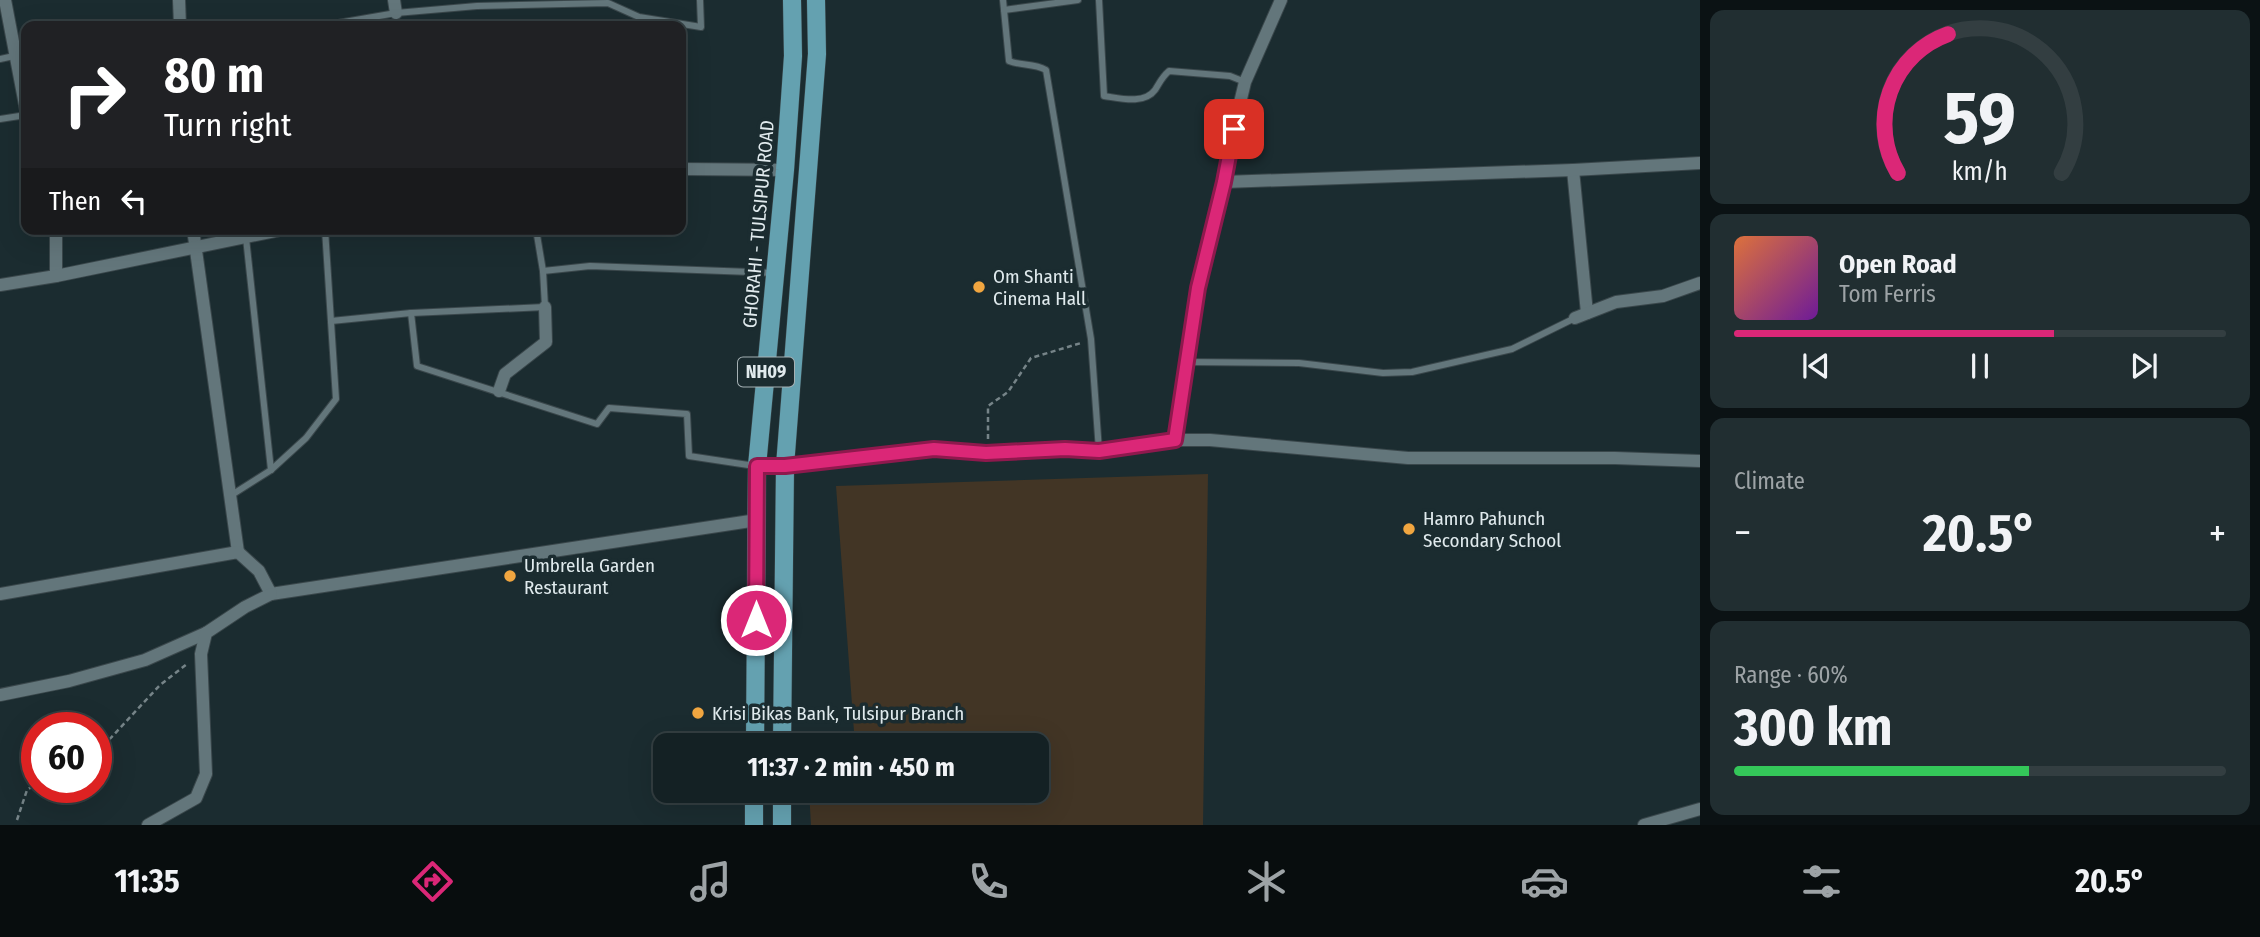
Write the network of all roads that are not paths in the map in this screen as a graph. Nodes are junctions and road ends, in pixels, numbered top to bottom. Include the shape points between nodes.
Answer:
1 (5, 0) edge
2 (178, 0) edge
3 (700, 0) edge
4 (792, 0) edge
5 (816, 0) edge
6 (1003, 0) edge
7 (1078, 0) edge
8 (1099, 0) edge
9 (1282, 0) edge
10 (395, 6) edge
11 (1004, 10) junction
12 (180, 21) edge
13 (340, 21) edge
14 (664, 21) edge
15 (686, 25) edge
16 (14, 56) junction
17 (0, 59) edge
18 (1245, 82) junction
19 (21, 88) edge
20 (21, 116) edge
21 (0, 119) edge
22 (1700, 163) edge
23 (686, 169) edge
24 (785, 170) junction
25 (1573, 170) junction
26 (1224, 182) junction
27 (56, 235) edge
28 (193, 235) edge
29 (251, 235) edge
30 (325, 235) edge
31 (537, 235) edge
32 (245, 236) junction
33 (194, 248) junction
34 (544, 271) junction
35 (776, 273) junction
36 (56, 276) junction
37 (1700, 283) edge
38 (0, 285) edge
39 (545, 307) junction
40 (411, 313) junction
41 (1581, 316) junction
42 (331, 321) junction
43 (1185, 362) junction
44 (499, 391) junction
45 (1175, 440) junction
46 (1099, 451) junction
47 (1700, 461) edge
48 (757, 466) junction
49 (785, 466) junction
50 (271, 470) junction
51 (230, 496) junction
52 (757, 520) junction
53 (238, 552) junction
54 (0, 594) edge
55 (271, 594) junction
56 (206, 633) junction
57 (0, 695) edge
58 (755, 733) edge
59 (782, 733) edge
60 (754, 803) edge
61 (782, 803) edge
62 (1700, 809) edge
63 (148, 825) edge
64 (754, 825) edge
65 (782, 825) edge
66 (1644, 825) edge

1 - 16 street
2 - 12 street
3 - 15 lane via 701,27
4 - 24 main road, GHORAHI - TULSIPUR ROAD / NH09
5 - 49 main road, NH09 via 817,54
6 - 11 lane
7 - 11 lane
8 - 18 lane via 1104,96 1135,100 1150,96 1169,71 1230,76
9 - 18 street
10 - 13 lane
10 - 14 lane via 608,3 639,17
11 - 46 lane via 1009,61 1046,70 1091,340
16 - 17 lane
16 - 19 street
18 - 26 street
20 - 21 lane
22 - 25 street
23 - 24 street
24 - 35 main road, GHORAHI - TULSIPUR ROAD / NH09
25 - 26 street
25 - 41 street
26 - 43 street
27 - 36 street
28 - 33 street
29 - 32 street
30 - 42 lane
31 - 34 lane
32 - 33 street
32 - 50 lane
33 - 36 street
33 - 51 street
34 - 35 lane via 590,267
34 - 39 lane
35 - 48 main road, GHORAHI - TULSIPUR ROAD / NH09
36 - 38 street
37 - 41 street via 1663,296 1616,302
39 - 40 lane
39 - 44 street via 546,342 505,374
40 - 42 lane
40 - 44 lane via 417,366
41 - 43 lane via 1512,349 1412,372 1300,363
42 - 50 lane via 336,398 306,438
43 - 45 street
44 - 48 lane via 597,424 608,408 687,414 689,456
45 - 46 street
45 - 47 street via 1408,458
46 - 49 street via 934,449
48 - 49 street
48 - 52 main road, GHORAHI - TULSIPUR ROAD / NH09
49 - 59 main road, NH09
50 - 51 lane
51 - 53 street
52 - 55 street
52 - 58 main road, GHORAHI - TULSIPUR ROAD / NH09
53 - 54 street
53 - 55 street via 260,571
55 - 56 street
56 - 57 street via 145,660
56 - 63 street via 201,654 206,774 196,798
60 - 64 main road
61 - 65 main road
62 - 66 street

